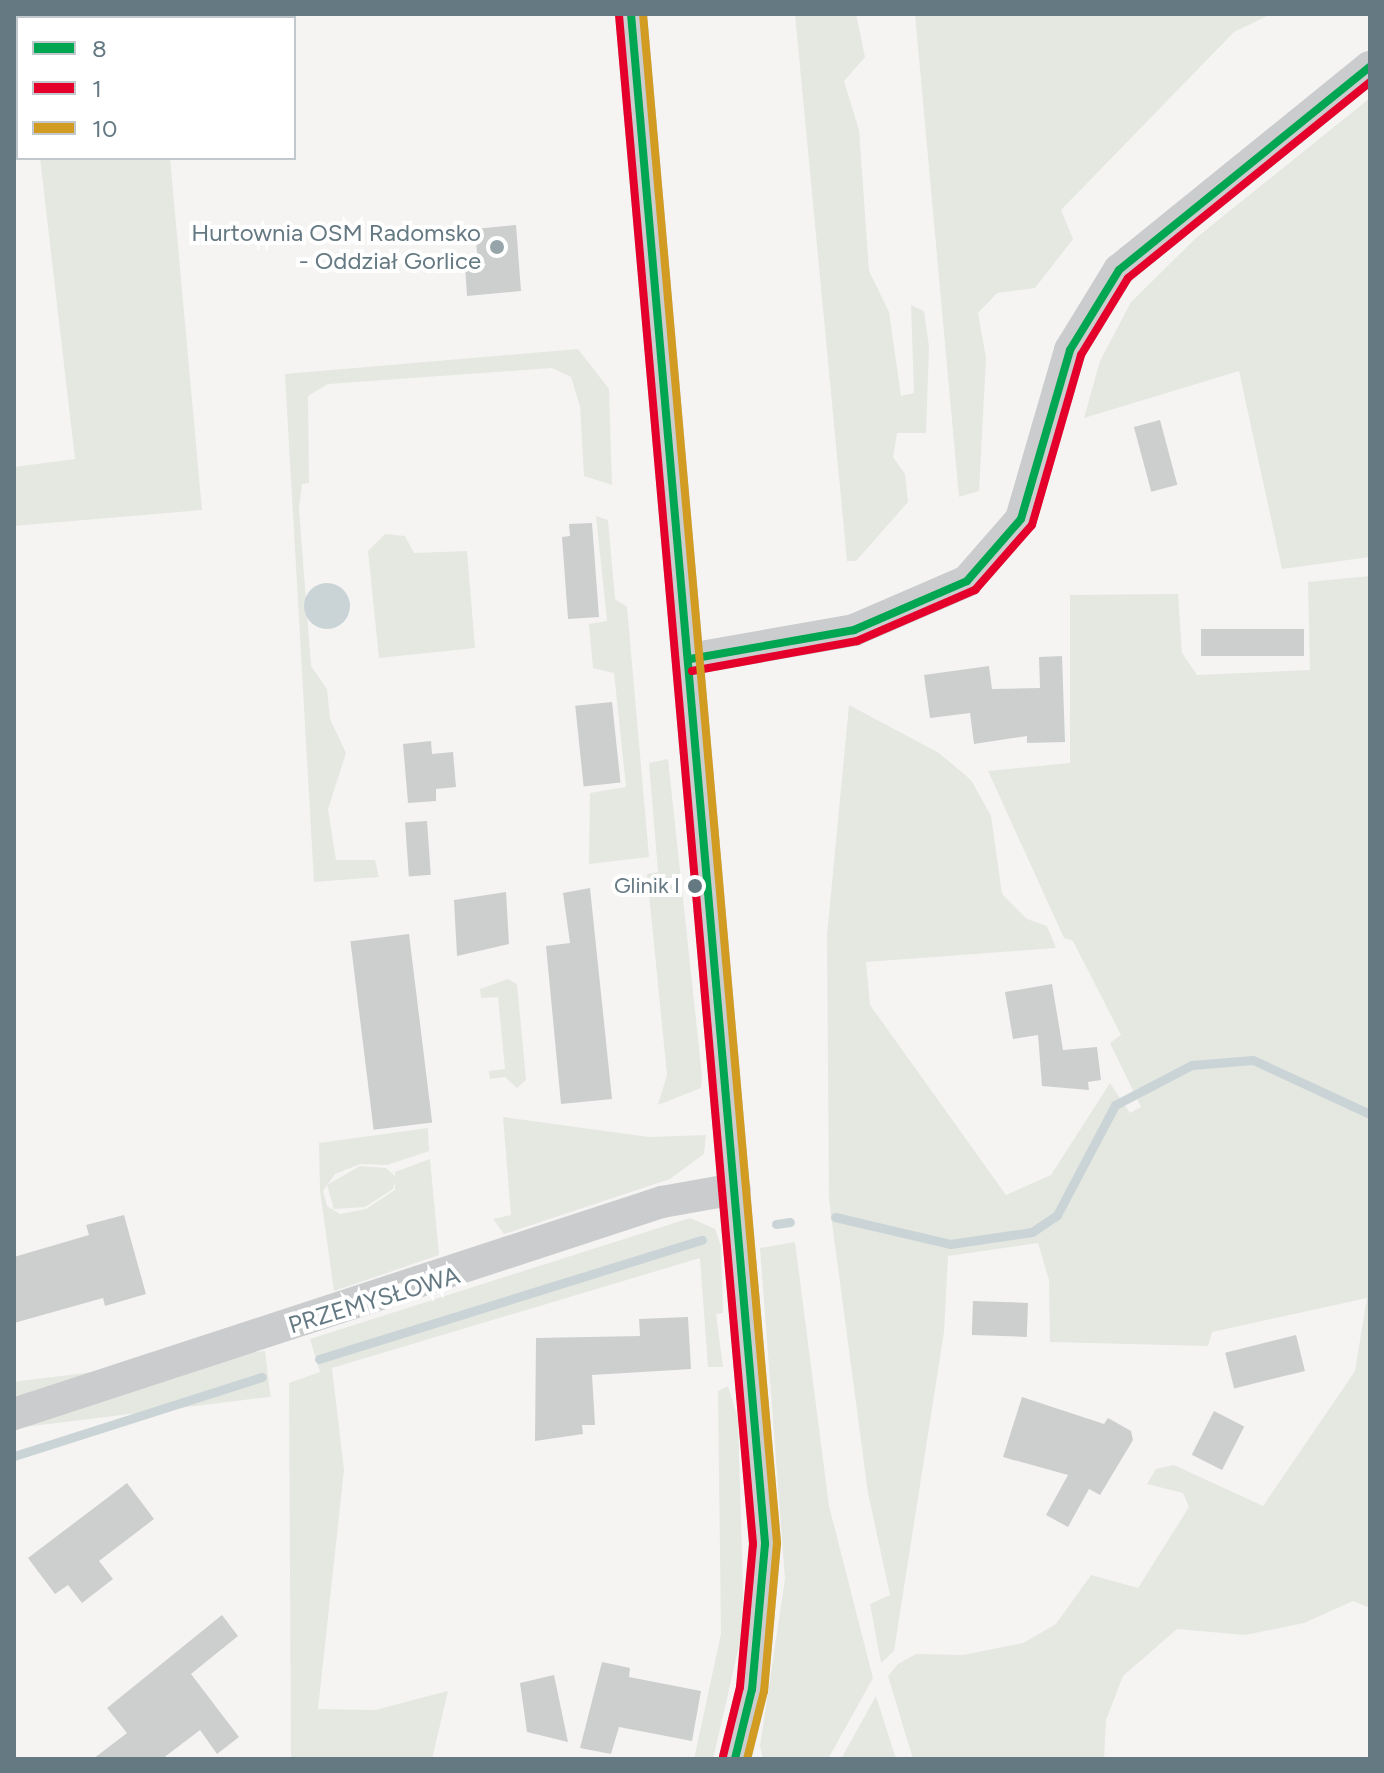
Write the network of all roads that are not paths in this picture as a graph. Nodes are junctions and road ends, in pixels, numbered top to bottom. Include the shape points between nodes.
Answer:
1 (631, 14) edge
2 (1370, 67) edge
3 (690, 659) junction
4 (735, 1189) junction
5 (14, 1414) edge
6 (735, 1759) edge

1 - 3 street
2 - 3 street via 1119,270 1070,350 1021,519 967,581 854,630
3 - 4 street
4 - 5 street, PRZEMYSŁOWA via 662,1202
4 - 6 street via 765,1544 752,1689

